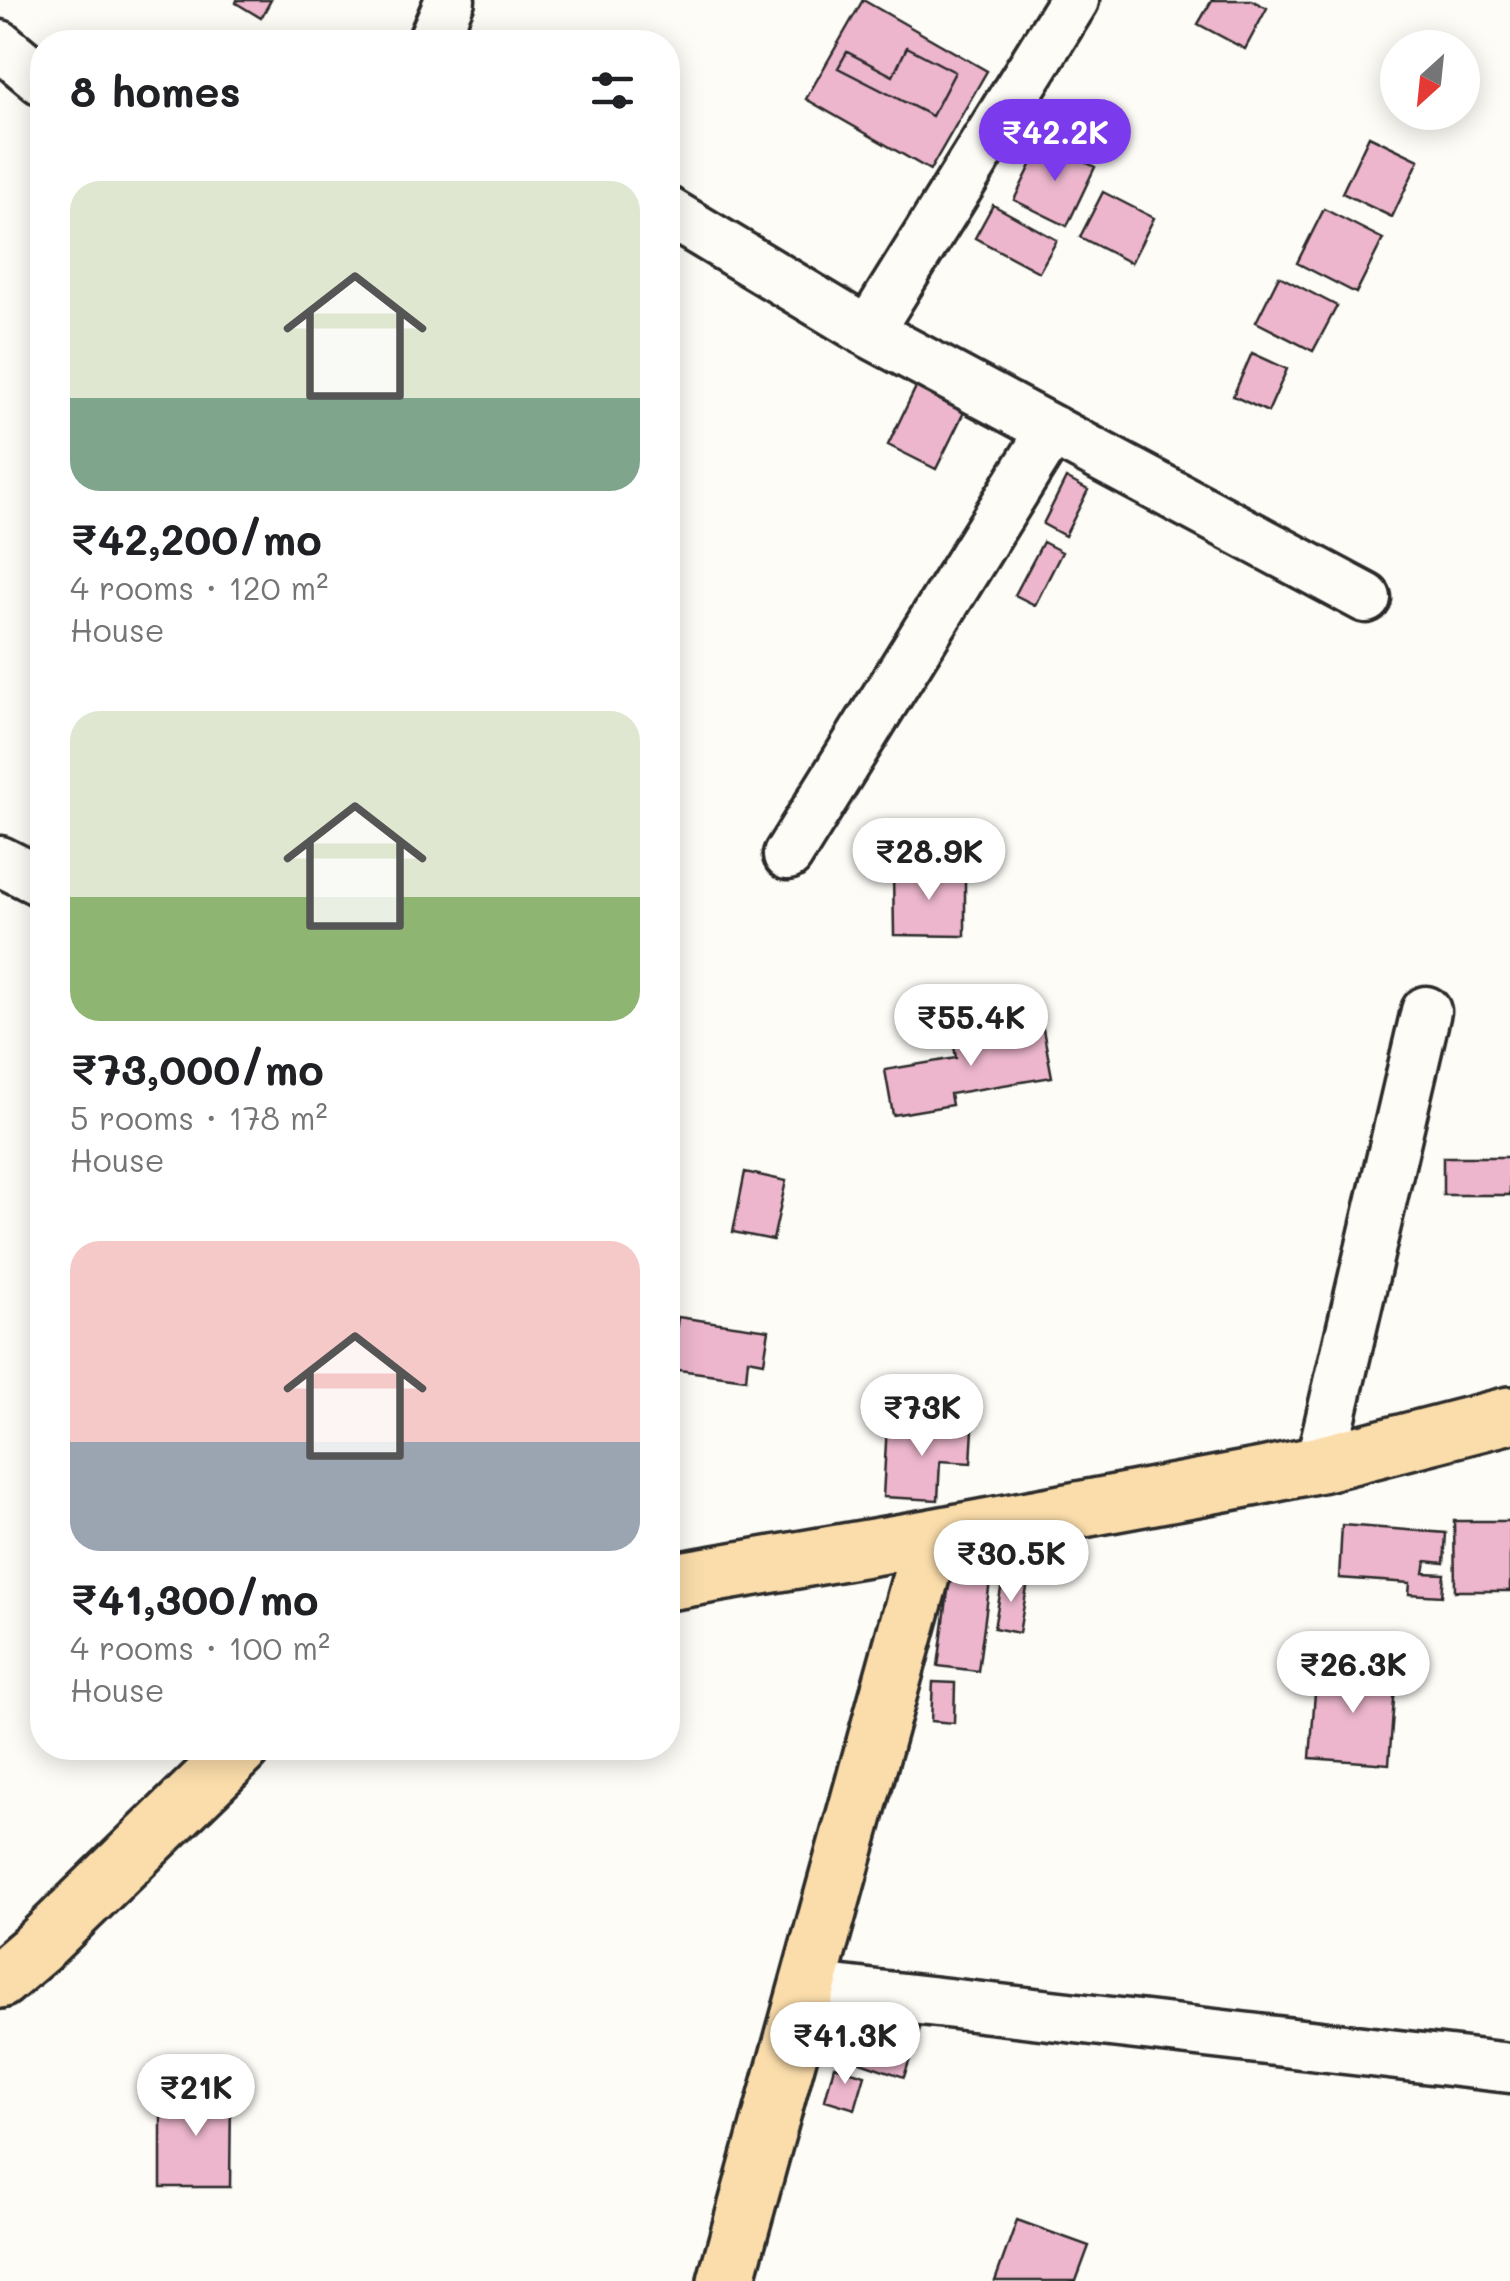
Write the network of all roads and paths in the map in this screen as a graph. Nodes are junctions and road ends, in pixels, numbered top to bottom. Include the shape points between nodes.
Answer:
1 (450, 0) edge
2 (1074, 0) edge
3 (437, 30) edge
4 (0, 45) edge
5 (30, 70) edge
6 (680, 219) edge
7 (868, 332) junction
8 (1052, 430) junction
9 (1366, 598) dead end
10 (788, 855) dead end
11 (0, 861) edge
12 (30, 876) edge
13 (1426, 1011) dead end
14 (1510, 1415) edge
15 (1320, 1464) junction
16 (932, 1537) junction
17 (680, 1580) edge
18 (230, 1760) edge
19 (0, 1980) edge
20 (808, 1988) junction
21 (1510, 2068) edge
22 (726, 2281) edge

1 - 3 street
2 - 7 street
4 - 5 street
6 - 7 street
7 - 8 street
8 - 9 street
8 - 10 street
11 - 12 street
13 - 15 street
14 - 15 main road
15 - 16 main road
16 - 17 main road
16 - 20 main road
18 - 19 main road
20 - 21 street
20 - 22 main road

